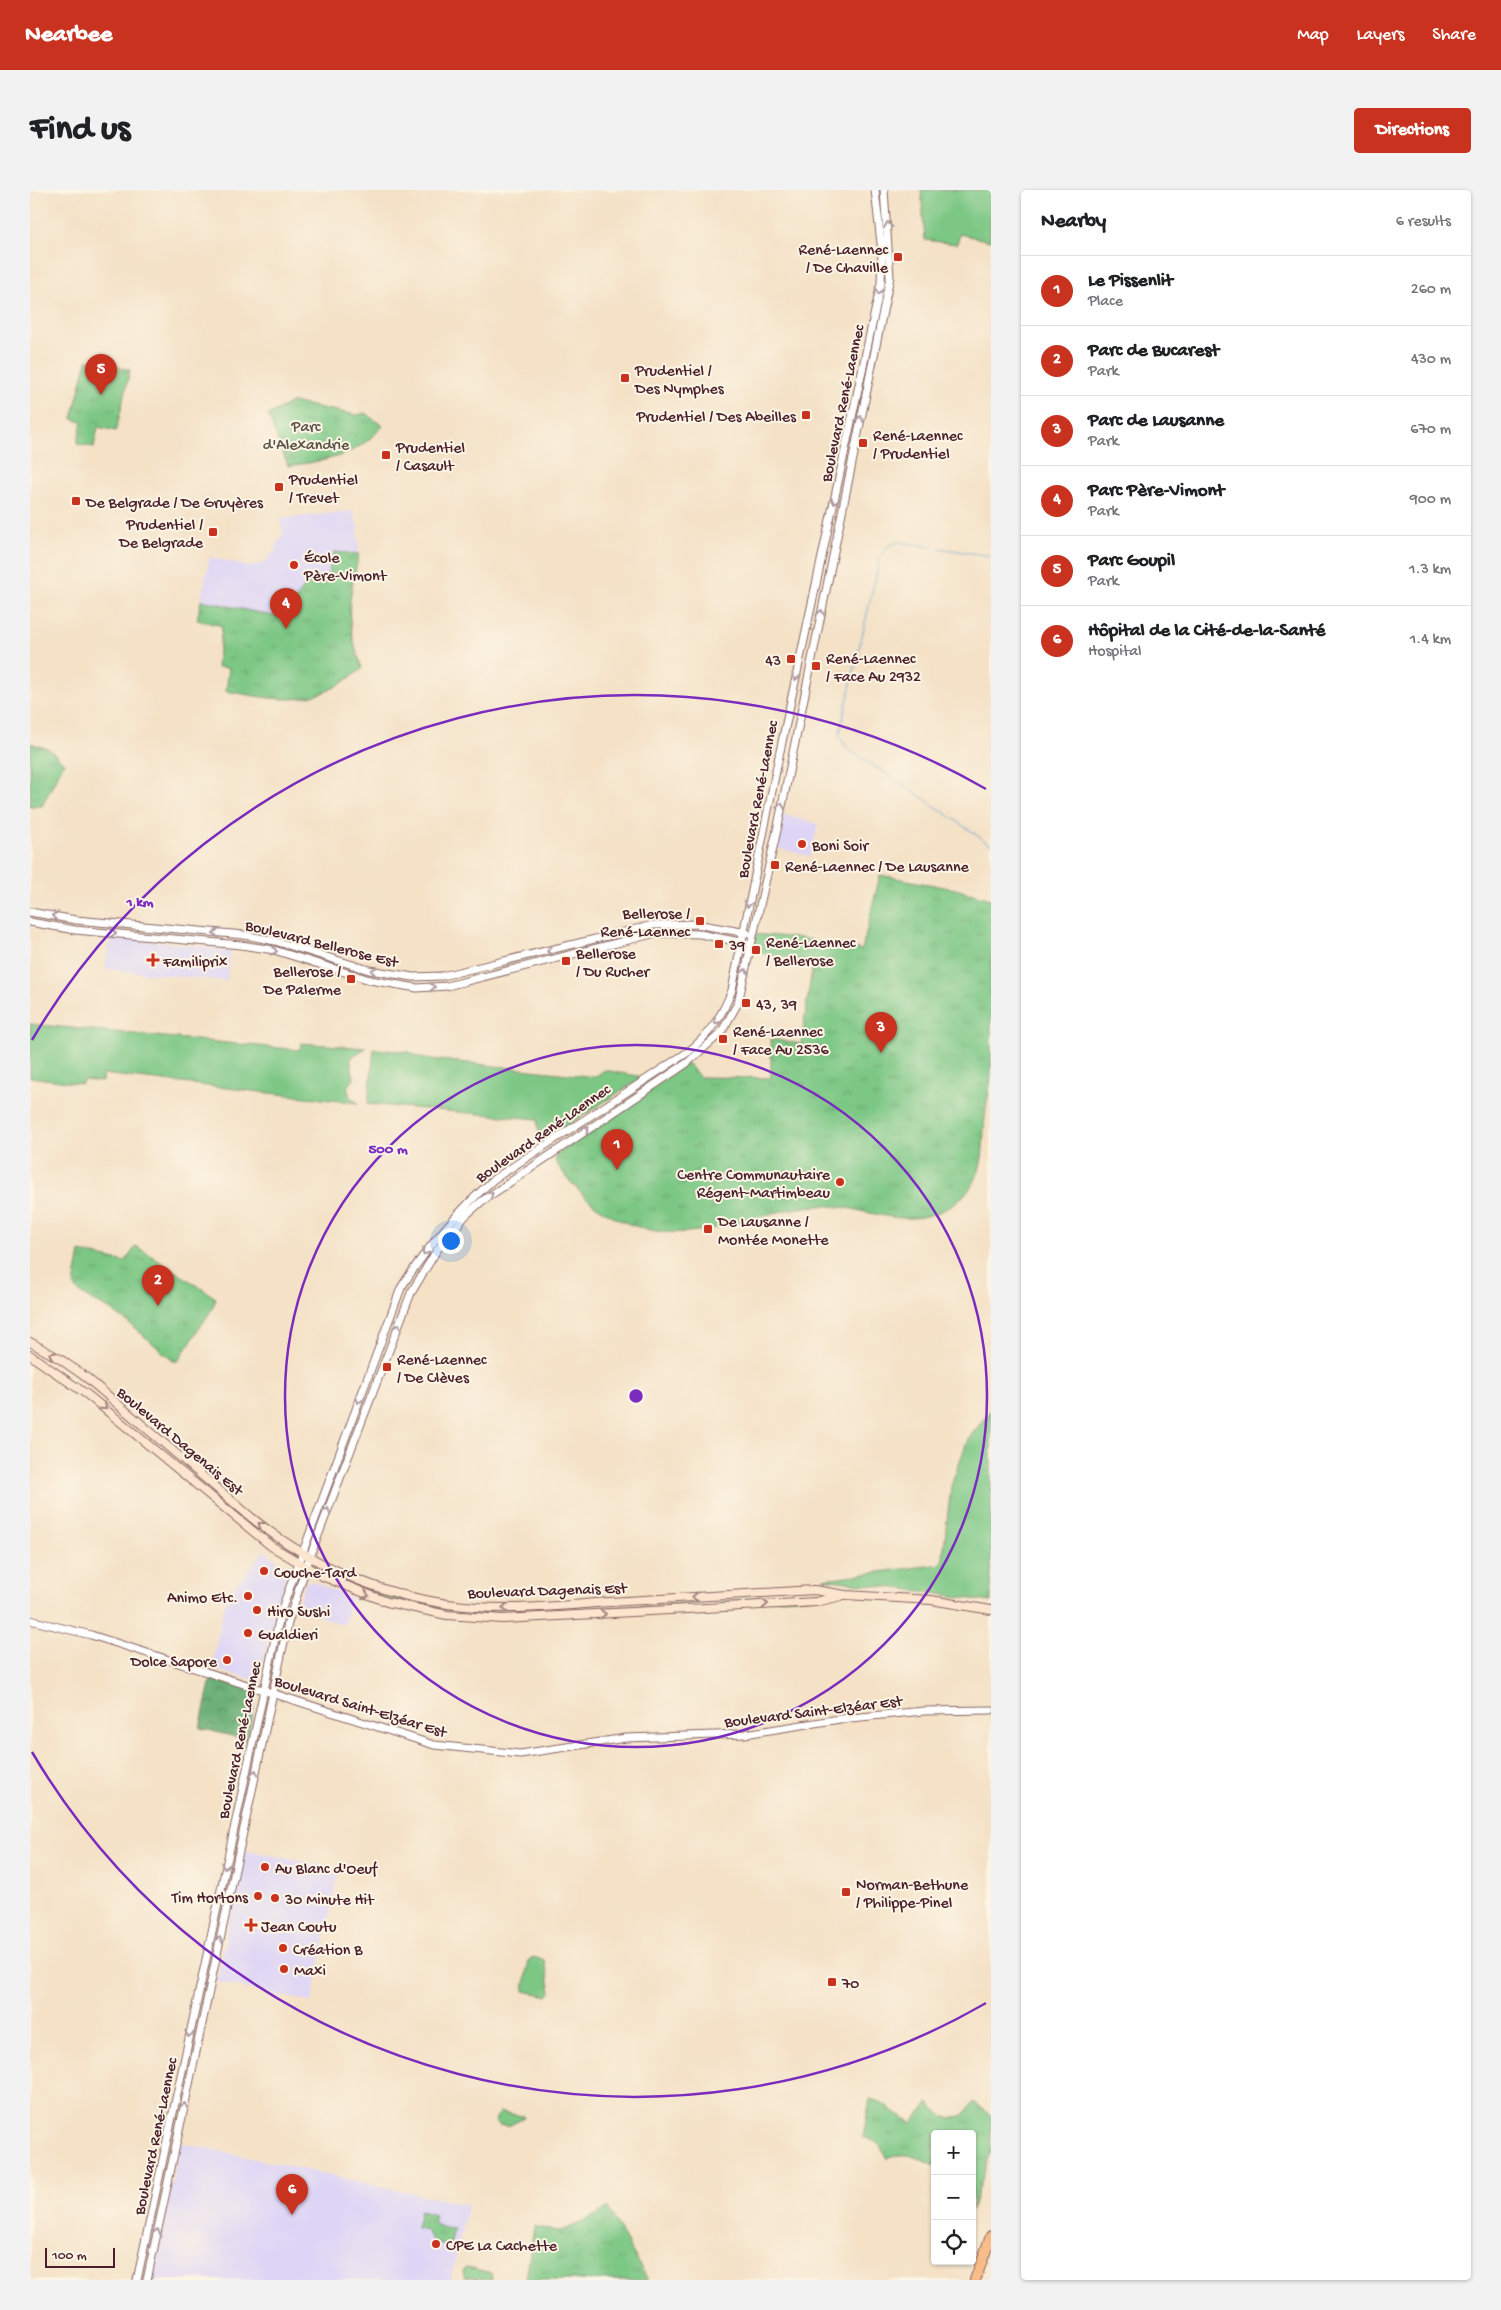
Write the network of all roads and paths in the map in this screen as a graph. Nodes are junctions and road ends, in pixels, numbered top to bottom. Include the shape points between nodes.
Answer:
1 (875, 190) edge
2 (884, 190) edge
3 (30, 912) edge
4 (30, 922) edge
5 (743, 933) junction
6 (752, 934) junction
7 (747, 943) junction
8 (30, 1342) edge
9 (30, 1355) edge
10 (301, 1552) junction
11 (310, 1557) junction
12 (297, 1563) junction
13 (306, 1568) junction
14 (846, 1595) junction
15 (991, 1610) edge
16 (30, 1620) edge
17 (263, 1689) junction
18 (272, 1692) junction
19 (991, 1710) edge
20 (991, 2236) edge
21 (137, 2280) edge
22 (147, 2280) edge
23 (975, 2280) edge
24 (979, 2280) edge

1 -> 5 street, Boulevard René-Laennec via 882,252 881,283 778,756
6 -> 2 street, Boulevard René-Laennec via 814,654 890,276
5 -> 3 street, Boulevard Bellerose Est via 696,924 653,924 442,976 414,977 369,970 275,941 76,920
4 -> 7 street, Boulevard Bellerose Est via 75,930 274,950 370,980 417,988 447,986 656,933 700,934
5 - 6 street, Boulevard Bellerose Est
5 - 7 street, Boulevard René-Laennec
6 - 7 street, Boulevard René-Laennec
7 -> 10 street, Boulevard René-Laennec via 726,1005 703,1039 494,1179 453,1217 429,1246 401,1288
11 -> 7 street, Boulevard René-Laennec via 404,1309 437,1250 466,1215 494,1192 712,1043 738,1003
10 -> 8 main road, Boulevard Dagenais Est via 252,1518 82,1375
9 -> 12 main road, Boulevard Dagenais Est via 84,1392 255,1534
10 - 11 main road, Boulevard Dagenais Est
10 - 12 street, Boulevard René-Laennec
11 - 13 street, Boulevard René-Laennec
14 -> 11 main road, Boulevard Dagenais Est via 814,1590 548,1606 478,1607 444,1604 392,1592 350,1577
12 - 13 main road, Boulevard Dagenais Est
12 - 17 street, Boulevard René-Laennec via 281,1611
13 -> 14 main road, Boulevard Dagenais Est via 394,1604 434,1613 490,1619 816,1602
13 - 18 street, Boulevard René-Laennec via 289,1618
14 - 15 main road, Boulevard Dagenais Est via 904,1597
16 - 17 street, Boulevard Saint-Elzéar Est via 92,1635
17 - 18 street, Boulevard Saint-Elzéar Est
17 -> 21 street, Boulevard René-Laennec
18 - 19 street, Boulevard Saint-Elzéar Est via 434,1745 520,1754 626,1738 745,1734 840,1719 924,1711
22 -> 18 street, Boulevard René-Laennec
20 - 23 highway
20 - 24 highway

